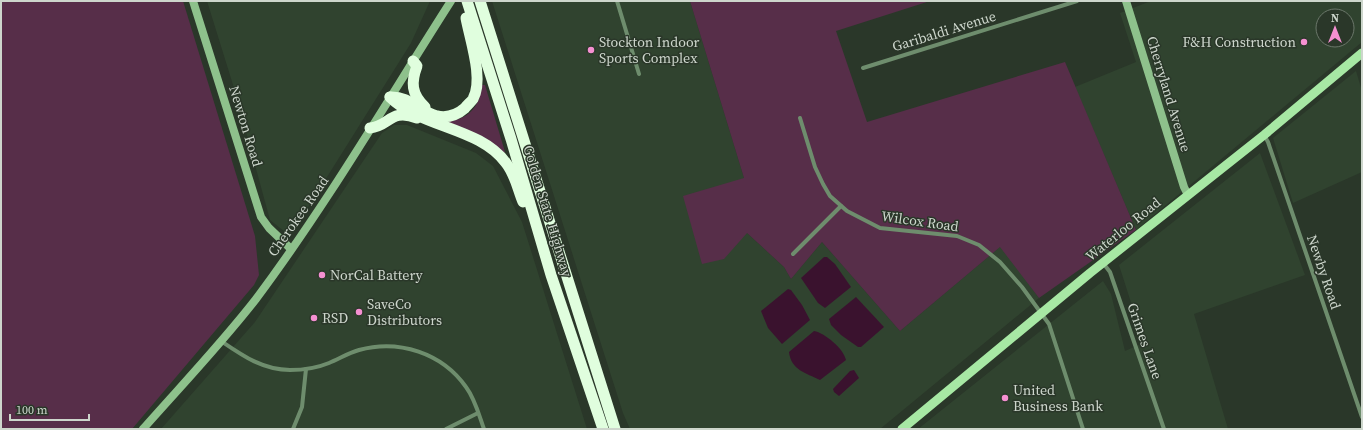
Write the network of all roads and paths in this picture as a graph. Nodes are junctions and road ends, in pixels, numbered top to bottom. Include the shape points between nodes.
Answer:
1 (193, 1) edge
2 (451, 1) edge
3 (462, 1) edge
4 (467, 1) edge
5 (480, 1) edge
6 (617, 1) edge
7 (1077, 1) edge
8 (1126, 1) edge
9 (1362, 53) edge
10 (414, 61) junction
11 (863, 68) dead end
12 (639, 74) dead end
13 (390, 96) junction
14 (427, 116) junction
15 (800, 118) dead end
16 (370, 128) junction
17 (1264, 135) junction
18 (1188, 195) junction
19 (841, 206) junction
20 (537, 226) junction
21 (291, 249) junction
22 (793, 254) dead end
23 (1103, 263) junction
24 (1042, 314) junction
25 (221, 341) junction
26 (306, 369) junction
27 (478, 412) junction
28 (611, 416) junction
29 (1362, 417) edge
30 (602, 428) edge
31 (143, 429) edge
32 (293, 429) edge
33 (446, 429) edge
34 (484, 429) edge
35 (615, 429) edge
36 (619, 429) edge
37 (902, 429) edge
38 (1083, 429) edge
39 (1164, 429) edge

1 - 21 street, Newton Road via 261,216 269,228
2 - 10 street, Cherokee Road
3 - 14 highway via 478,79 477,88 473,100 461,111 450,117
4 - 20 highway, Golden State Highway
5 - 28 highway, Golden State Highway
6 - 12 street
7 - 11 street, Garibaldi Avenue
8 - 18 street, Cherryland Avenue
9 - 17 main road, Waterloo Road
10 - 13 street, Cherokee Road
10 - 14 highway via 417,66 412,88
13 - 14 highway via 401,96
13 - 16 street, Cherokee Road
14 - 16 highway via 399,115 390,118 379,127
14 - 20 highway via 498,153 510,168 530,220
15 - 19 street, Wilcox Road via 815,167 830,196
16 - 21 street, Cherokee Road via 341,177
17 - 18 main road, Waterloo Road
17 - 29 street, Newby Road
18 - 23 main road, Waterloo Road
19 - 22 street
19 - 24 street, Wilcox Road via 854,216 880,228 898,232 947,234 979,245 1000,262
20 - 30 highway, Golden State Highway
21 - 25 street, Cherokee Road
23 - 24 main road, Waterloo Road
23 - 39 street, Grimes Lane via 1110,272
24 - 37 main road, Waterloo Road
24 - 38 street, Wilcox Road via 1049,324
25 - 26 street via 250,360 267,367
25 - 31 street, Cherokee Road
26 - 27 street via 323,365 358,350 374,347 413,349 450,369 466,387
26 - 32 street via 302,407
27 - 33 street
27 - 34 street
28 - 35 highway, Golden State Highway
28 - 36 highway

